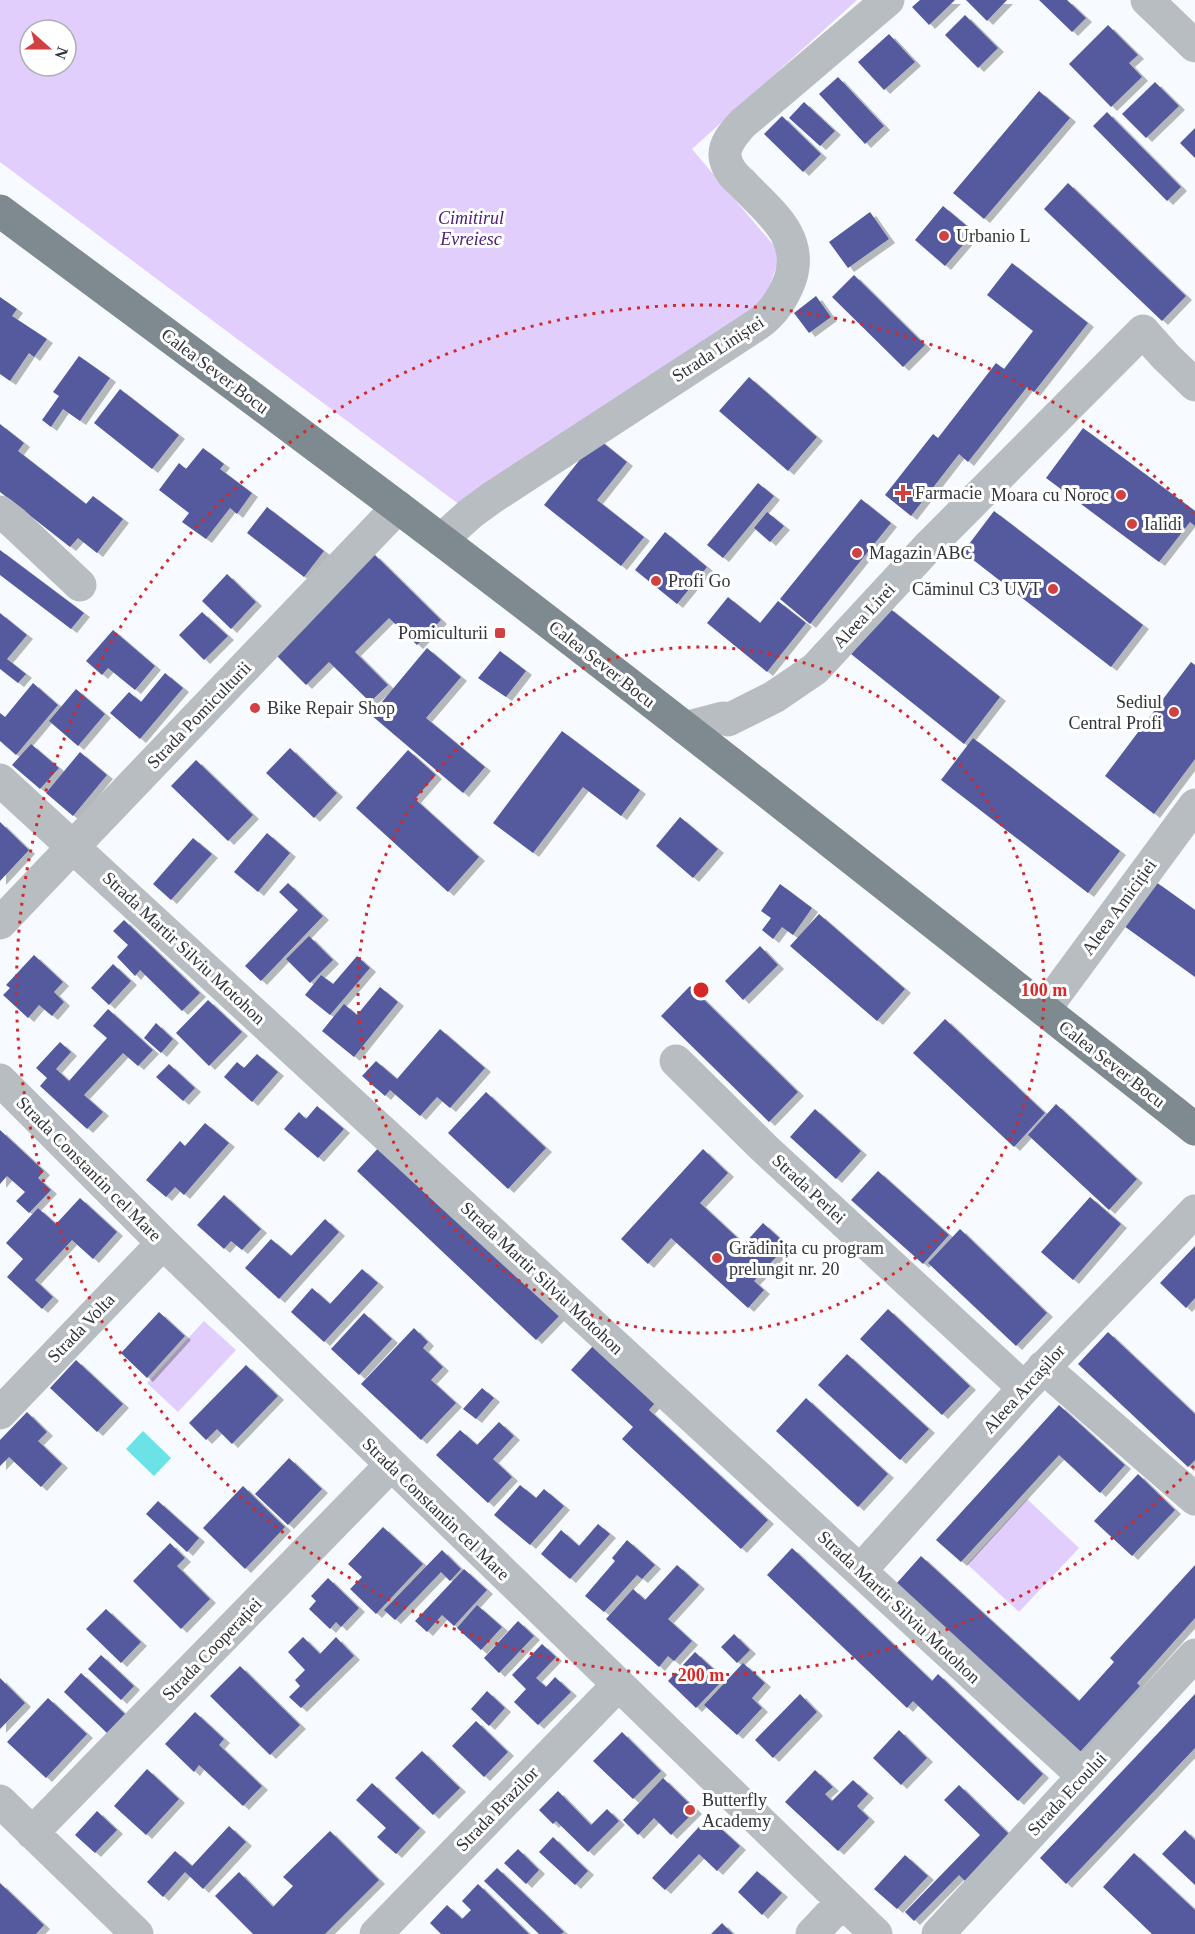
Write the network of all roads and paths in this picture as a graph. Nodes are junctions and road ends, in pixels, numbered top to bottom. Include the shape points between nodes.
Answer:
1 (888, 0) edge
2 (1147, 0) edge
3 (1195, 46) edge
4 (0, 211) edge
5 (1195, 385) edge
6 (398, 507) junction
7 (0, 512) edge
8 (441, 540) junction
9 (80, 585) dead end
10 (685, 728) junction
11 (0, 780) edge
12 (1195, 805) edge
13 (74, 846) junction
14 (0, 923) edge
15 (1044, 1010) junction
16 (676, 1061) dead end
17 (0, 1080) edge
18 (1195, 1129) edge
19 (1195, 1211) edge
20 (163, 1243) junction
21 (1033, 1377) junction
22 (0, 1413) edge
23 (391, 1465) junction
24 (1195, 1499) edge
25 (860, 1571) junction
26 (1195, 1655) edge
27 (618, 1685) junction
28 (1083, 1776) junction
29 (0, 1801) edge
30 (32, 1833) junction
31 (842, 1902) junction
32 (136, 1934) edge
33 (376, 1934) edge
34 (812, 1934) edge
35 (876, 1934) edge
36 (938, 1934) edge

1 - 8 street, Strada Liniștei via 742,124 726,146 730,171 783,226 791,240 792,272 776,308 758,324 493,497
2 - 3 street
4 - 6 main road, Calea Sever Bocu
5 - 10 street, Aleea Lirei via 1143,331 928,547 815,669 774,697 728,720
6 - 8 main road, Calea Sever Bocu
6 - 13 street, Strada Pomiculturii
7 - 9 street
8 - 10 main road, Calea Sever Bocu
10 - 15 main road, Calea Sever Bocu
11 - 13 street, Strada Martir Silviu Motohon
12 - 15 street, Aleea Amiciției
13 - 14 street, Strada Pomiculturii
13 - 25 street, Strada Martir Silviu Motohon
15 - 18 main road, Calea Sever Bocu
16 - 21 street, Strada Perlei via 763,1147
17 - 20 street, Strada Constantin cel Mare
19 - 21 street, Aleea Arcașilor
20 - 22 street, Strada Volta
20 - 23 street, Strada Constantin cel Mare
21 - 24 street, Strada Perlei
21 - 25 street, Aleea Arcașilor
23 - 27 street, Strada Constantin cel Mare
23 - 30 street, Strada Cooperației
25 - 28 street, Strada Martir Silviu Motohon
26 - 28 street, Strada Ecoului
27 - 31 street, Strada Constantin cel Mare
27 - 33 street, Strada Brazilor
28 - 36 street, Strada Ecoului
29 - 30 street
30 - 32 street
31 - 34 street
31 - 35 street, Strada Constantin cel Mare

